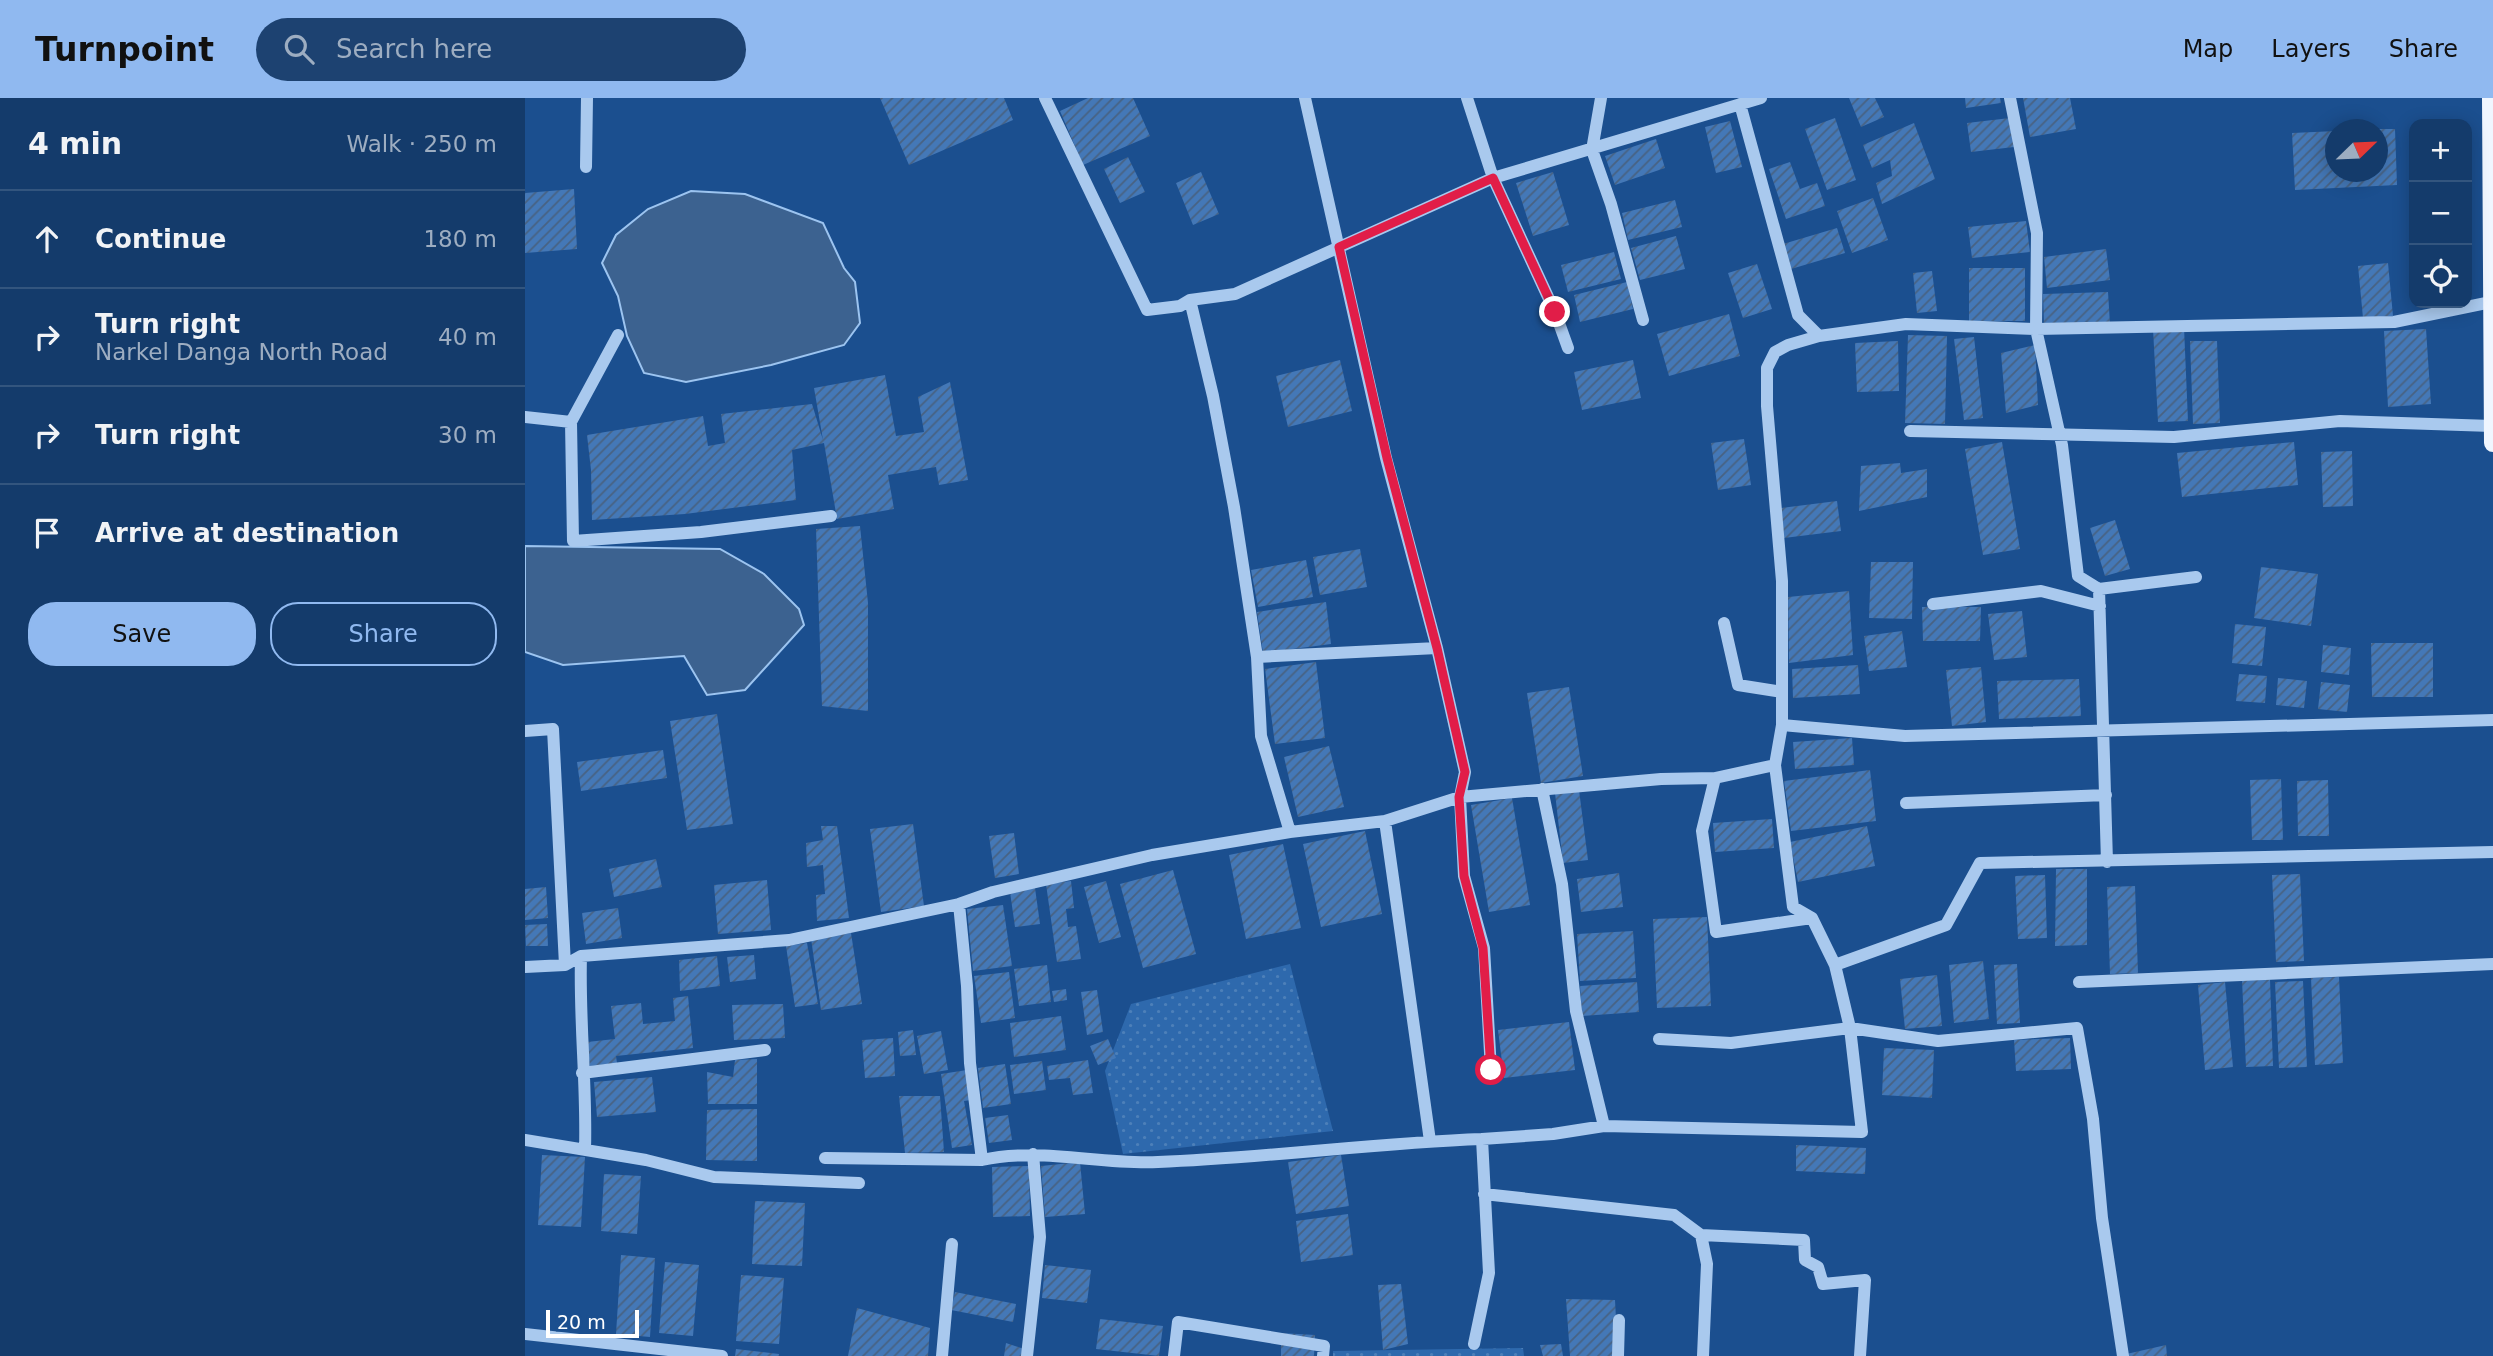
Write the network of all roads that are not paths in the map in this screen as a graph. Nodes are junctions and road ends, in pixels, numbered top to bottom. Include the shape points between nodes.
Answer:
1 (587, 98) edge
2 (1045, 98) edge
3 (1305, 98) edge
4 (1467, 98) edge
5 (1601, 98) edge
6 (1761, 98) edge
7 (2010, 98) edge
8 (2490, 98) edge
9 (1740, 104) junction
10 (1592, 150) junction
11 (586, 167) dead end
12 (1493, 178) junction
13 (1339, 247) junction
14 (1190, 300) junction
15 (2491, 302) junction
16 (1643, 320) dead end
17 (2036, 329) junction
18 (618, 335) dead end
19 (1819, 336) junction
20 (1568, 348) dead end
21 (525, 418) edge
22 (571, 422) junction
23 (2492, 426) edge
24 (1910, 432) dead end
25 (2060, 434) junction
26 (2493, 443) edge
27 (831, 516) dead end
28 (2196, 577) dead end
29 (2099, 589) junction
30 (1933, 604) dead end
31 (2099, 606) junction
32 (1724, 623) dead end
33 (1437, 648) junction
34 (1257, 657) junction
35 (1782, 692) junction
36 (2493, 720) edge
37 (1782, 725) junction
38 (525, 731) edge
39 (2104, 731) junction
40 (1775, 765) junction
41 (1714, 778) junction
42 (1542, 789) junction
43 (2106, 795) junction
44 (1459, 797) junction
45 (1906, 803) dead end
46 (1385, 821) junction
47 (1290, 832) junction
48 (2493, 852) edge
49 (2107, 862) junction
50 (960, 904) junction
51 (1812, 918) junction
52 (581, 956) junction
53 (2493, 964) edge
54 (565, 965) junction
55 (1835, 965) junction
56 (525, 967) edge
57 (2079, 982) dead end
58 (1850, 1028) junction
59 (1659, 1039) dead end
60 (765, 1050) dead end
61 (1491, 1070) dead end
62 (582, 1073) junction
63 (1604, 1126) junction
64 (1482, 1139) junction
65 (525, 1140) edge
66 (1430, 1141) junction
67 (585, 1150) junction
68 (1033, 1154) junction
69 (825, 1157) dead end
70 (982, 1160) junction
71 (859, 1183) dead end
72 (1484, 1194) junction
73 (1700, 1235) junction
74 (952, 1244) dead end
75 (1619, 1320) dead end
76 (525, 1334) edge
77 (1474, 1344) dead end
78 (722, 1356) edge
79 (942, 1356) edge
80 (1027, 1356) edge
81 (1174, 1356) edge
82 (1323, 1356) edge
83 (1618, 1356) edge
84 (1703, 1356) edge
85 (1860, 1356) edge
86 (2123, 1356) edge

1 - 11 street
2 - 14 street via 1147,310 1180,306
3 - 13 street
4 - 12 street
5 - 10 street
6 - 9 street
7 - 17 street via 2037,233
8 - 15 main road
9 - 10 street
9 - 19 street via 1798,315
10 - 12 street
10 - 16 street
12 - 13 street
12 - 20 street
13 - 14 street via 1235,294
13 - 33 street
14 - 34 street via 1234,507
15 - 17 street via 2394,322
15 - 23 main road
17 - 19 street via 1906,324
17 - 25 street
18 - 22 street
19 - 35 street via 1775,352 1767,368 1782,581
21 - 22 street
22 - 27 street via 573,541
23 - 25 street via 2340,421 2173,437
23 - 26 main road
24 - 25 street
25 - 29 street via 2078,576
28 - 29 street
29 - 31 street
30 - 31 street via 2042,591
31 - 39 street
32 - 35 street via 1738,685
33 - 34 street
33 - 44 street via 1465,772
34 - 47 street via 1261,736
35 - 37 street
36 - 39 street
37 - 39 street via 1905,736
37 - 40 street
38 - 54 street via 553,729
39 - 43 street
40 - 41 street
40 - 51 street via 1793,907
41 - 42 street
41 - 51 street via 1702,831 1716,933
42 - 44 street
42 - 63 street via 1562,884 1576,1011
43 - 45 street
43 - 49 street
44 - 46 street
44 - 61 street via 1464,876 1483,948
46 - 47 street
46 - 66 street
47 - 50 street via 1152,855
48 - 49 street
49 - 55 street via 1980,863 1946,925
50 - 52 street via 789,940
50 - 70 street via 970,1063
51 - 55 street
52 - 54 street
52 - 62 street
53 - 57 street
54 - 56 street
55 - 58 street
58 - 59 street via 1731,1043
58 - 63 street via 1862,1132
58 - 86 street via 1938,1041 2077,1028
60 - 62 street
62 - 67 street
63 - 64 street
64 - 66 street
64 - 72 street
65 - 67 street
66 - 68 street via 1154,1163
67 - 71 street via 714,1177
68 - 70 street
68 - 80 street via 1039,1237
69 - 70 street
72 - 73 street via 1674,1215
72 - 77 street via 1489,1273
73 - 84 street via 1707,1264
73 - 85 street via 1804,1240 1805,1260 1818,1267 1822,1284 1864,1280
74 - 79 street
75 - 83 street
76 - 78 street
81 - 82 street via 1178,1322 1324,1346

